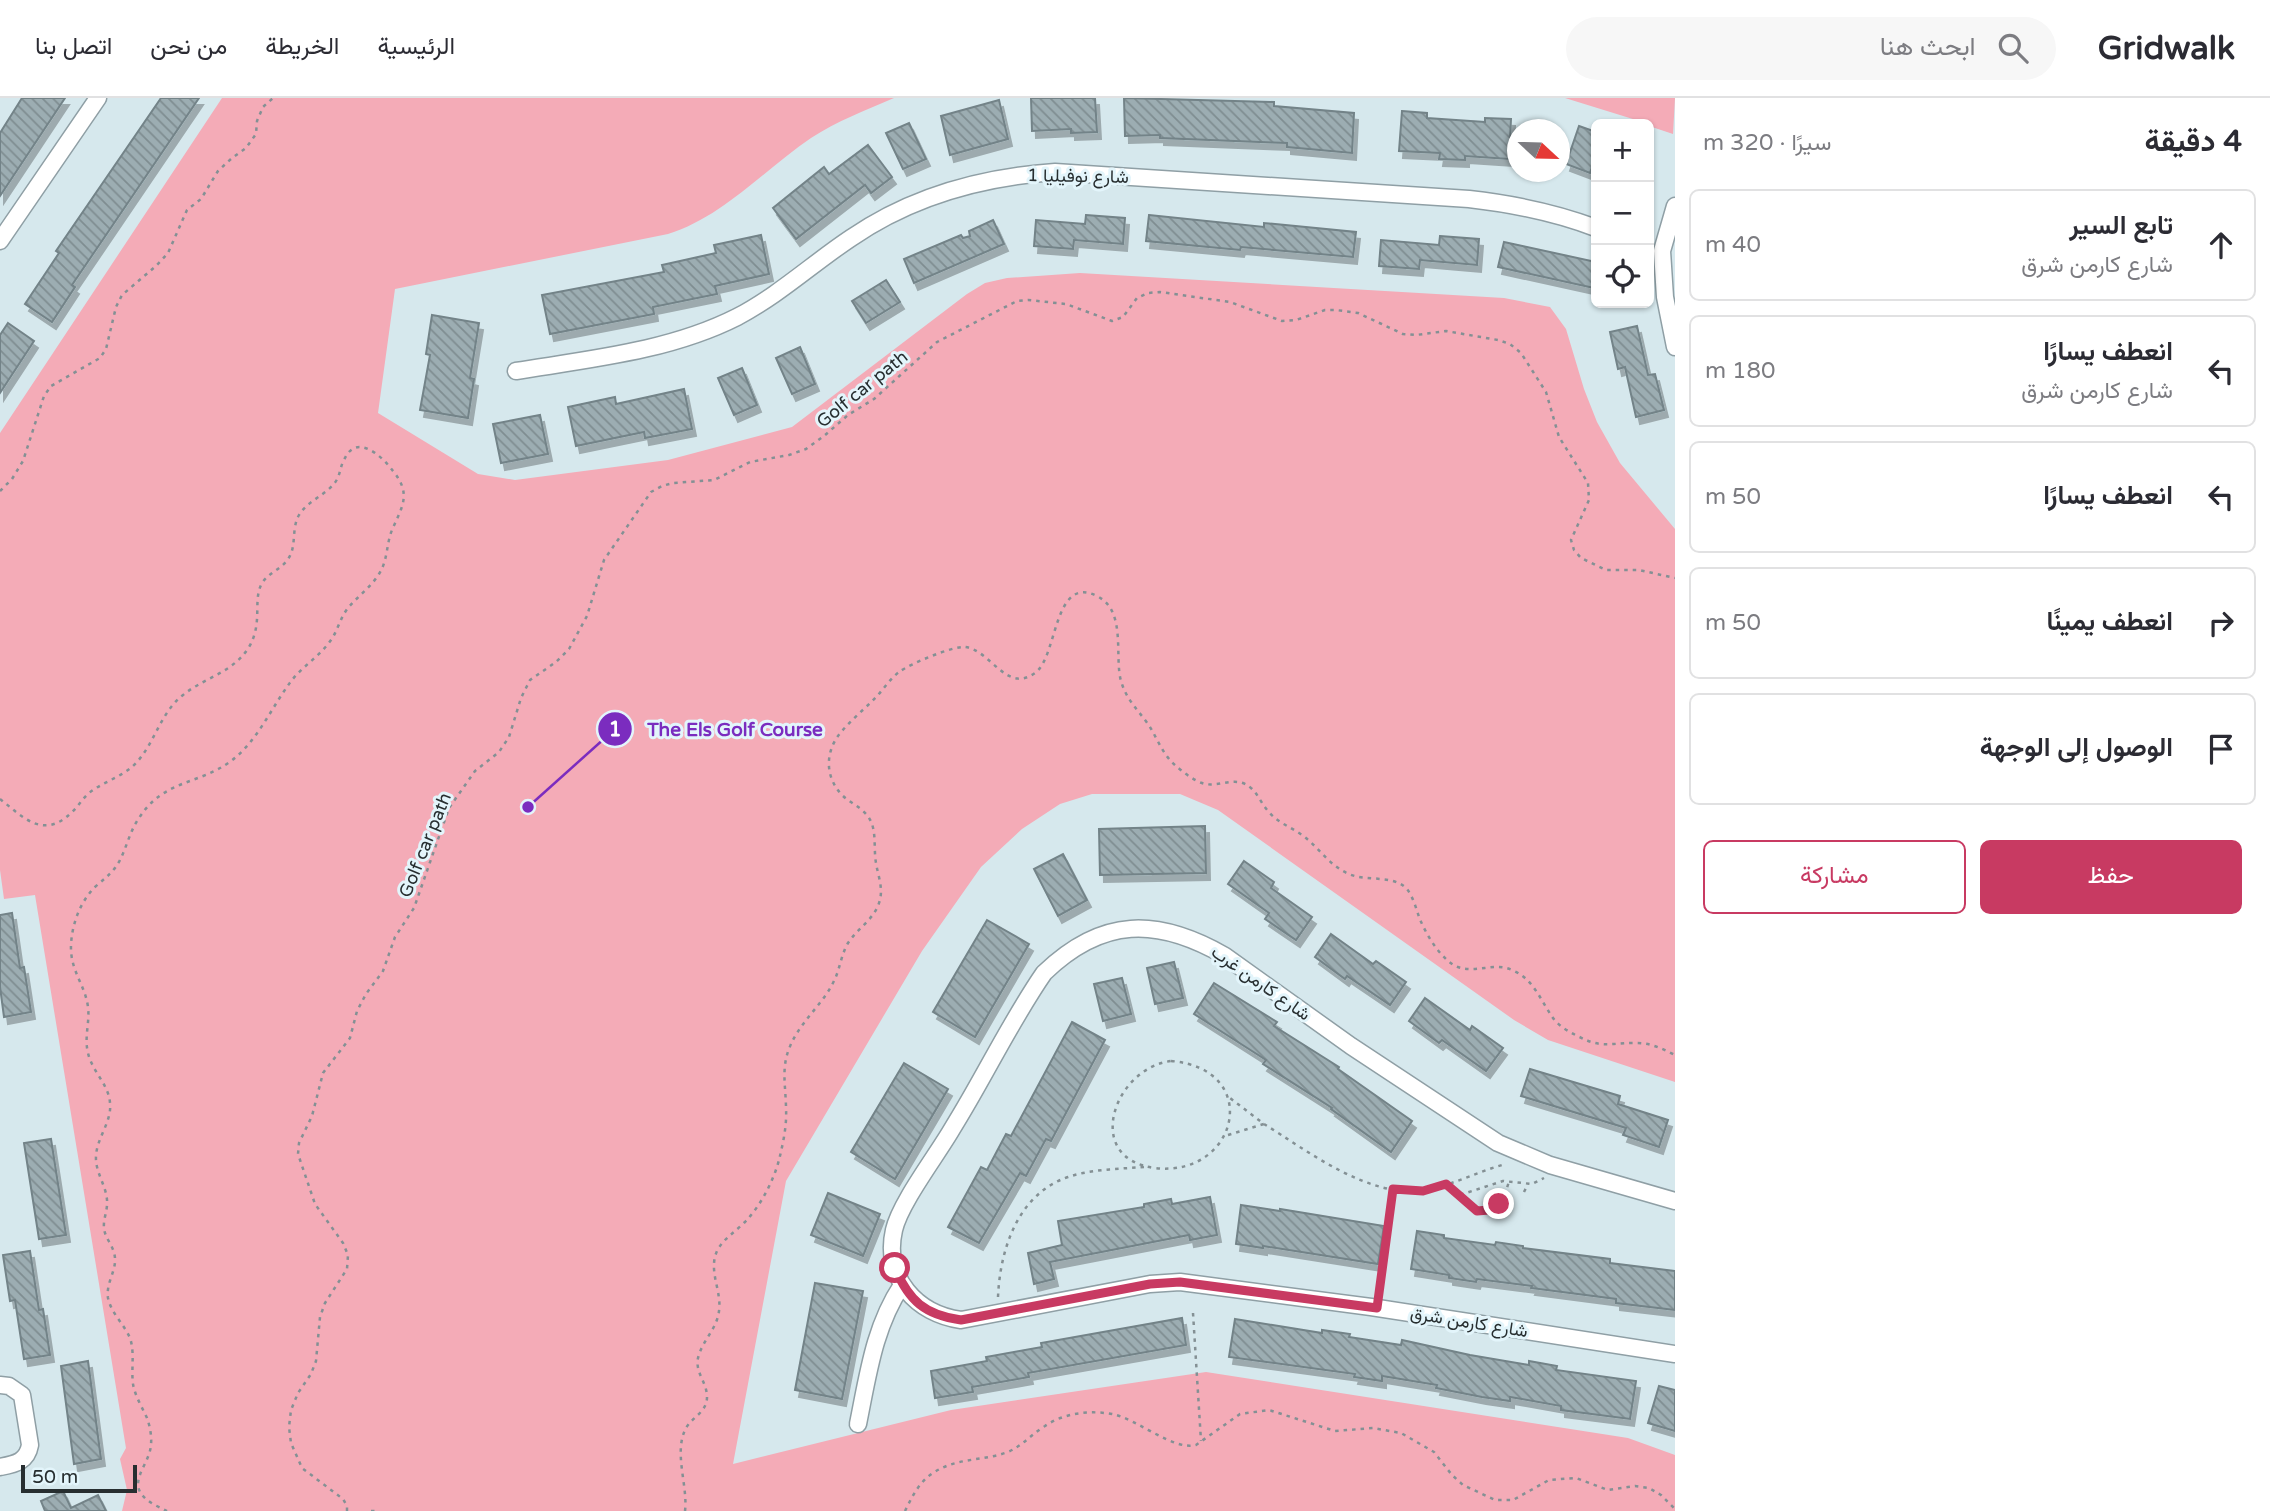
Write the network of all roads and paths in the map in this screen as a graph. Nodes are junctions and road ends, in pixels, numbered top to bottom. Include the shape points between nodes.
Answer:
1 (98, 98) edge
2 (273, 98) edge
3 (1675, 206) edge
4 (1591, 226) edge
5 (0, 241) edge
6 (1656, 249) edge
7 (1675, 347) edge
8 (516, 371) dead end
9 (0, 491) edge
10 (1675, 578) edge
11 (0, 799) edge
12 (1675, 1055) edge
13 (1230, 1098) junction
14 (1264, 1124) junction
15 (1226, 1136) junction
16 (1506, 1164) dead end
17 (1550, 1165) junction
18 (1147, 1166) junction
19 (1509, 1181) junction
20 (1446, 1184) junction
21 (1528, 1184) junction
22 (1393, 1189) junction
23 (1524, 1192) dead end
24 (1458, 1194) junction
25 (1675, 1201) edge
26 (902, 1285) junction
27 (1377, 1308) junction
28 (1193, 1313) dead end
29 (997, 1314) junction
30 (1675, 1354) edge
31 (0, 1385) edge
32 (863, 1402) junction
33 (879, 1406) dead end
34 (858, 1424) dead end
35 (1201, 1441) junction
36 (0, 1467) edge
37 (1675, 1508) edge
38 (167, 1511) edge
39 (347, 1511) edge
40 (371, 1511) edge
41 (378, 1511) edge
42 (685, 1511) edge
43 (905, 1511) edge

1 - 5 street
2 - 9 path via 263,107 256,134 246,148 218,171 201,200 187,210 168,253 122,295 100,358 51,386 44,396 23,461
3 - 6 street
4 - 8 street, شارع نوفيليا 1 via 1542,210 1469,199 1066,173 1011,175 927,198 888,216 774,297 693,335
6 - 7 street
10 - 39 path, Golf car path via 1639,570 1606,570 1574,550 1571,540 1589,500 1588,483 1559,437 1546,392 1510,344 1446,331 1404,334 1358,313 1336,310 1282,321 1230,302 1160,292 1137,298 1123,317 1112,321 1066,304 1017,301 936,342 874,399 806,449 750,462 714,480 673,483 651,492 604,560 587,616 569,649 530,680 509,737 468,780 449,808 414,908 357,1011 350,1038 323,1073 312,1116 299,1143 298,1154 315,1204 348,1255 347,1269 320,1317 316,1361 291,1410 291,1443 302,1468 344,1499
11 - 38 path via 27,821 41,826 57,823 98,786 132,768 169,708 185,693 226,671 248,649 259,620 259,588 292,554 298,516 339,477 349,451 371,448 396,474 404,499 379,575 342,616 330,643 298,672 249,744 232,761 157,796 127,838 119,862 83,902 75,921 71,962 88,1003 87,1051 110,1102 96,1156 107,1196 103,1229 115,1253 107,1295 133,1347 133,1386 151,1435 137,1485 146,1499
12 - 42 path via 1640,1042 1610,1045 1585,1040 1553,1018 1532,986 1512,969 1456,967 1425,931 1401,884 1344,872 1270,814 1250,786 1234,781 1203,784 1176,765 1163,753 1122,686 1116,626 1106,603 1098,597 1089,593 1069,598 1043,665 1034,674 1010,677 976,650 962,647 907,667 839,733 831,747 828,762 834,784 864,811 874,827 881,893 871,918 848,943 832,986 805,1019 787,1053 783,1069 786,1122 771,1182 747,1220 725,1239 715,1256 719,1310 716,1326 697,1360 707,1397 705,1407 683,1436
13 - 14 path
13 - 15 path
13 - 18 path via 1215,1078 1192,1065 1161,1062 1142,1071 1121,1097 1111,1126 1120,1150
14 - 15 path
14 - 22 path via 1350,1176
15 - 18 path via 1208,1155 1187,1165
16 - 20 path
17 - 21 path via 1541,1181
17 - 25 street, شارع كارمن غرب
17 - 26 street, شارع كارمن غرب via 1482,1134 1206,945 1165,931 1121,929 1079,944 1060,957 1034,988 900,1213 892,1249
18 - 29 path via 1079,1174 1054,1183 1032,1199 1002,1259
19 - 21 path
19 - 24 path
19 - 24 path via 1503,1199 1489,1210 1471,1208
20 - 22 path via 1423,1191
20 - 24 path
21 - 23 path
22 - 27 path
26 - 29 street, شارع كارمن شرق via 920,1305 943,1317 961,1320
26 - 32 street via 878,1330
27 - 29 street, شارع كارمن شرق via 1180,1282
27 - 30 street, شارع كارمن شرق
28 - 35 path
31 - 36 street via 22,1395 30,1445 21,1462
32 - 33 street
32 - 34 street
35 - 37 path via 1240,1414 1269,1410 1335,1431 1373,1428 1401,1433 1434,1452 1463,1485 1495,1500 1513,1500 1549,1480 1576,1478 1608,1490 1649,1488
35 - 43 path via 1183,1447 1114,1414 1077,1413 1043,1426 1007,1452 943,1467 919,1486
40 - 41 path

